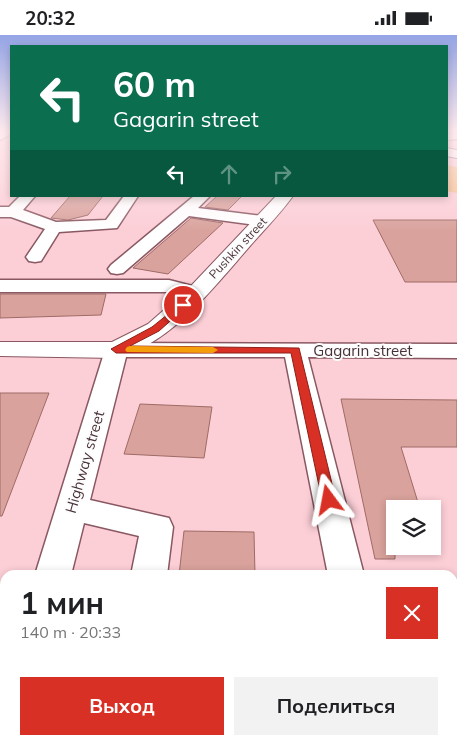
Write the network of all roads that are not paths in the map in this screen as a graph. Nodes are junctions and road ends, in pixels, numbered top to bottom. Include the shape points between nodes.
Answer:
1 (27, 197) edge
2 (129, 197) edge
3 (202, 197) edge
4 (284, 197) edge
5 (186, 211) junction
6 (6, 212) edge
7 (263, 221) junction
8 (54, 227) junction
9 (35, 257) dead end
10 (117, 269) dead end
11 (0, 286) edge
12 (197, 293) junction
13 (0, 349) edge
14 (116, 349) junction
15 (295, 350) junction
16 (457, 351) edge
17 (72, 508) junction
18 (54, 570) edge
19 (150, 570) edge
20 (345, 570) edge

1 - 6 street
2 - 8 street via 111,225
3 - 5 street
4 - 7 main road, Pushkin street
5 - 7 street
5 - 10 street
6 - 8 street
7 - 12 main road, Pushkin street
8 - 9 street
11 - 12 street via 168,286
12 - 14 main road, Pushkin street via 156,329
13 - 14 main road, Gagarin street
14 - 15 street, Gagarin street
14 - 17 street, Highway street
15 - 16 street, Gagarin street
15 - 20 street
17 - 18 street, Highway street
17 - 19 street via 157,527

